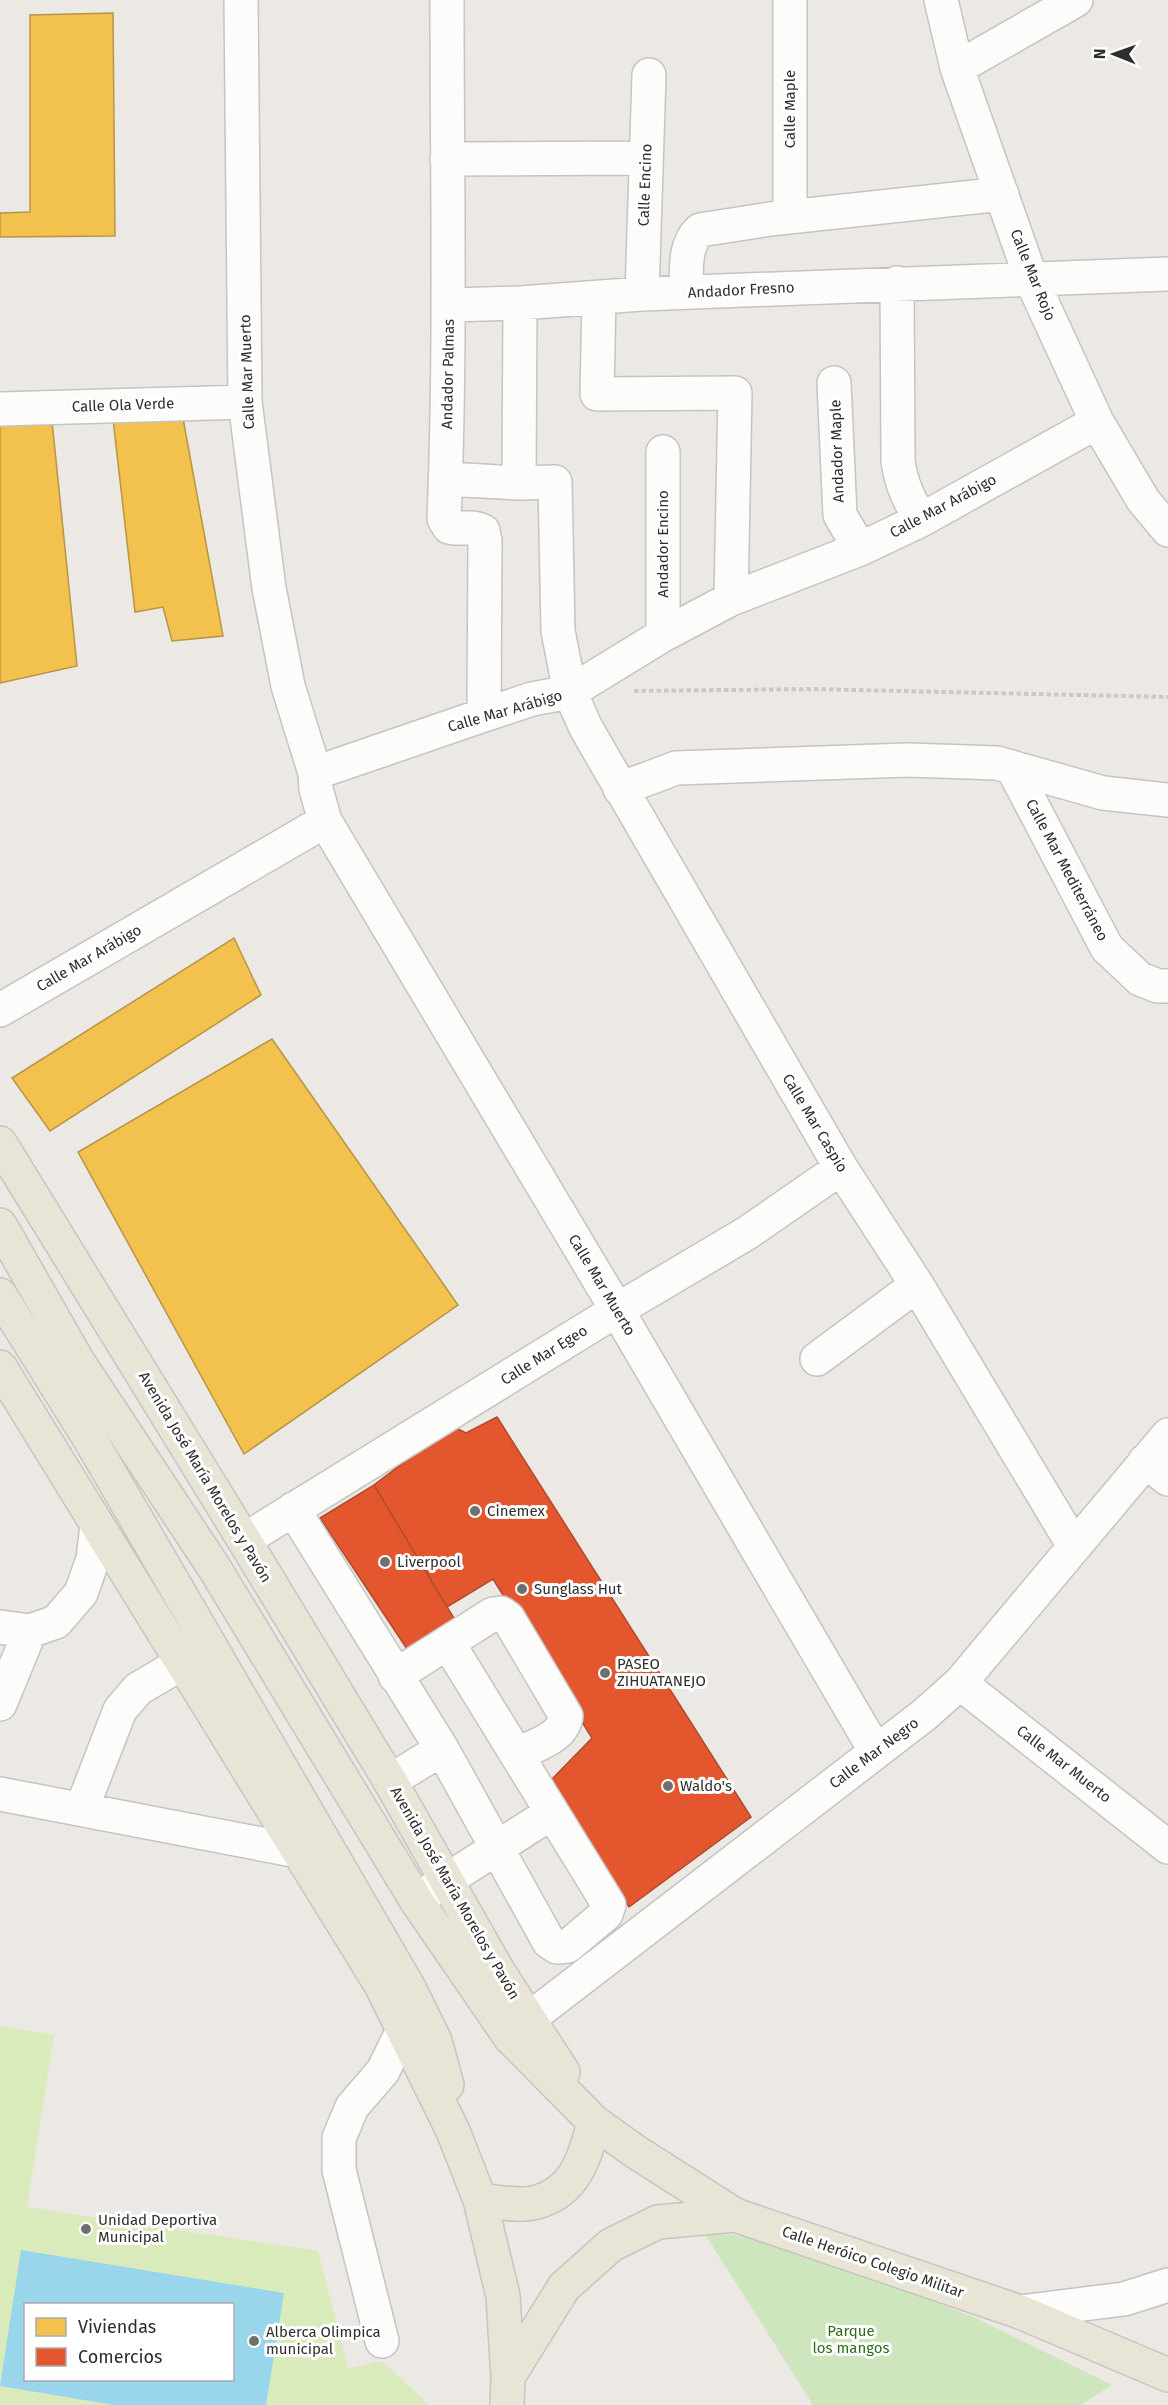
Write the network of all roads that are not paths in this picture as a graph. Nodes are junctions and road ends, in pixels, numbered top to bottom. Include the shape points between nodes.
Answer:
1 (241, 0) edge
2 (447, 0) edge
3 (790, 0) edge
4 (941, 0) edge
5 (1076, 0) edge
6 (957, 68) junction
7 (649, 75) dead end
8 (645, 158) junction
9 (447, 159) junction
10 (1002, 194) junction
11 (789, 217) junction
12 (1168, 274) edge
13 (1032, 281) junction
14 (897, 283) junction
15 (686, 292) junction
16 (642, 294) junction
17 (599, 299) junction
18 (520, 303) junction
19 (450, 305) junction
20 (834, 383) dead end
21 (245, 402) junction
22 (0, 409) edge
23 (1097, 422) junction
24 (663, 452) dead end
25 (446, 479) junction
26 (519, 483) junction
27 (921, 520) junction
28 (1168, 530) edge
29 (860, 549) junction
30 (731, 599) junction
31 (663, 635) junction
32 (570, 692) junction
33 (484, 714) junction
34 (1012, 767) junction
35 (315, 773) junction
36 (616, 781) junction
37 (1168, 800) edge
38 (326, 821) junction
39 (1163, 986) edge
40 (0, 1010) edge
41 (0, 1143) edge
42 (841, 1168) junction
43 (0, 1225) edge
44 (917, 1285) junction
45 (0, 1294) edge
46 (617, 1310) junction
47 (116, 1330) junction
48 (817, 1359) dead end
49 (77, 1360) junction
50 (0, 1367) edge
51 (1168, 1435) edge
52 (1156, 1470) edge
53 (293, 1509) junction
54 (97, 1525) junction
55 (244, 1540) junction
56 (1074, 1546) junction
57 (15, 1629) edge
58 (448, 1643) junction
59 (182, 1663) junction
60 (395, 1676) junction
61 (960, 1683) junction
62 (0, 1704) edge
63 (442, 1749) junction
64 (876, 1750) junction
65 (517, 1755) junction
66 (390, 1781) junction
67 (0, 1794) edge
68 (82, 1808) junction
69 (551, 1813) junction
70 (1163, 1833) edge
71 (497, 1848) junction
72 (298, 1851) junction
73 (448, 1881) junction
74 (416, 1900) junction
75 (411, 2020) junction
76 (520, 2028) junction
77 (594, 2122) junction
78 (480, 2200) junction
79 (735, 2215) junction
80 (1168, 2285) edge
81 (1020, 2312) junction
82 (382, 2341) dead end
83 (1168, 2375) edge
84 (507, 2391) edge

1 - 21 street, Calle Mar Muerto
2 - 9 street, Andador Palmas
3 - 11 street, Calle Maple
4 - 6 street, Calle Mar Rojo
5 - 6 street
6 - 10 street, Calle Mar Rojo
7 - 8 street, Calle Encino
8 - 9 street
8 - 16 street, Calle Encino
9 - 19 street, Andador Palmas
10 - 11 street
10 - 13 street, Calle Mar Rojo
11 - 15 street via 700,230 692,237 688,252
12 - 13 street, Andador Fresno
13 - 14 street, Andador Fresno
13 - 23 street, Calle Mar Rojo
14 - 15 street, Andador Fresno
14 - 27 street via 898,461 907,498
15 - 16 street, Andador Fresno
16 - 17 street, Andador Fresno
17 - 18 street, Andador Fresno
17 - 30 street via 597,394 735,393
18 - 19 street, Andador Fresno
18 - 26 street
19 - 25 street, Andador Palmas
20 - 29 street, Andador Maple via 840,515
21 - 22 street, Calle Ola Verde
21 - 35 street, Calle Mar Muerto via 269,588 288,686
23 - 27 street, Calle Mar Arábigo
23 - 28 street, Calle Mar Rojo via 1143,500
24 - 31 street, Andador Encino
25 - 26 street
25 - 33 street, Andador Palmas via 444,519 449,527 476,527 483,531 485,541
26 - 32 street via 555,482 558,631
27 - 29 street, Calle Mar Arábigo
29 - 30 street, Calle Mar Arábigo
30 - 31 street, Calle Mar Arábigo
31 - 32 street, Calle Mar Arábigo
32 - 33 street, Calle Mar Arábigo
32 - 36 street, Calle Mar Caspio
33 - 35 street, Calle Mar Arábigo
34 - 36 street via 908,760 676,768
34 - 37 street via 1103,793
34 - 39 street, Calle Mar Mediterráneo via 1107,948 1140,979
35 - 38 street
36 - 42 street, Calle Mar Caspio
38 - 40 street, Calle Mar Arábigo
38 - 46 street, Calle Mar Muerto
41 - 47 main road, Avenida José María Morelos y Pavón
42 - 44 street, Calle Mar Caspio
42 - 46 street, Calle Mar Egeo via 747,1233
43 - 49 main road, Avenida José María Morelos y Pavón
44 - 48 street
44 - 56 street, Calle Mar Caspio
45 - 75 main road via 91,1441
46 - 53 street, Calle Mar Egeo
46 - 64 street, Calle Mar Muerto
47 - 49 main road
47 - 55 main road, Avenida José María Morelos y Pavón
49 - 74 main road, Avenida José María Morelos y Pavón via 215,1569
50 - 54 main road
51 - 52 street, Calle Mar Negro
52 - 56 street, Calle Mar Negro
53 - 55 street, Calle Mar Egeo
53 - 60 street
54 - 57 street via 93,1559 81,1593 56,1622
54 - 59 main road
55 - 66 main road, Avenida José María Morelos y Pavón
56 - 61 street, Calle Mar Negro
57 - 62 street
58 - 60 street
58 - 65 street
58 - 65 street via 493,1614 501,1613 508,1618 566,1716 559,1733
59 - 68 street via 138,1689 120,1710
59 - 72 main road
60 - 63 street
61 - 64 street, Calle Mar Negro
61 - 70 street, Calle Mar Muerto
63 - 66 street
63 - 71 street
64 - 76 street, Calle Mar Negro
65 - 69 street
66 - 73 main road, Avenida José María Morelos y Pavón
67 - 68 street
68 - 72 street
69 - 71 street
69 - 71 street via 609,1905 606,1914 568,1946 558,1947 549,1942
71 - 73 street
72 - 75 main road via 381,1985
73 - 74 street
73 - 76 main road, Avenida José María Morelos y Pavón via 498,1971
74 - 76 main road, Avenida José María Morelos y Pavón
75 - 78 main road
75 - 82 street via 383,2071 352,2107 339,2138 339,2170
76 - 77 main road, Avenida José María Morelos y Pavón
77 - 78 main road via 584,2160 566,2187 536,2203
77 - 79 main road, Calle Heróico Colegio Militar
78 - 84 main road via 503,2296
79 - 81 main road, Calle Heróico Colegio Militar
79 - 84 main road via 658,2222 611,2245 564,2287
80 - 81 street via 1124,2299
81 - 83 main road, Calle Heróico Colegio Militar

